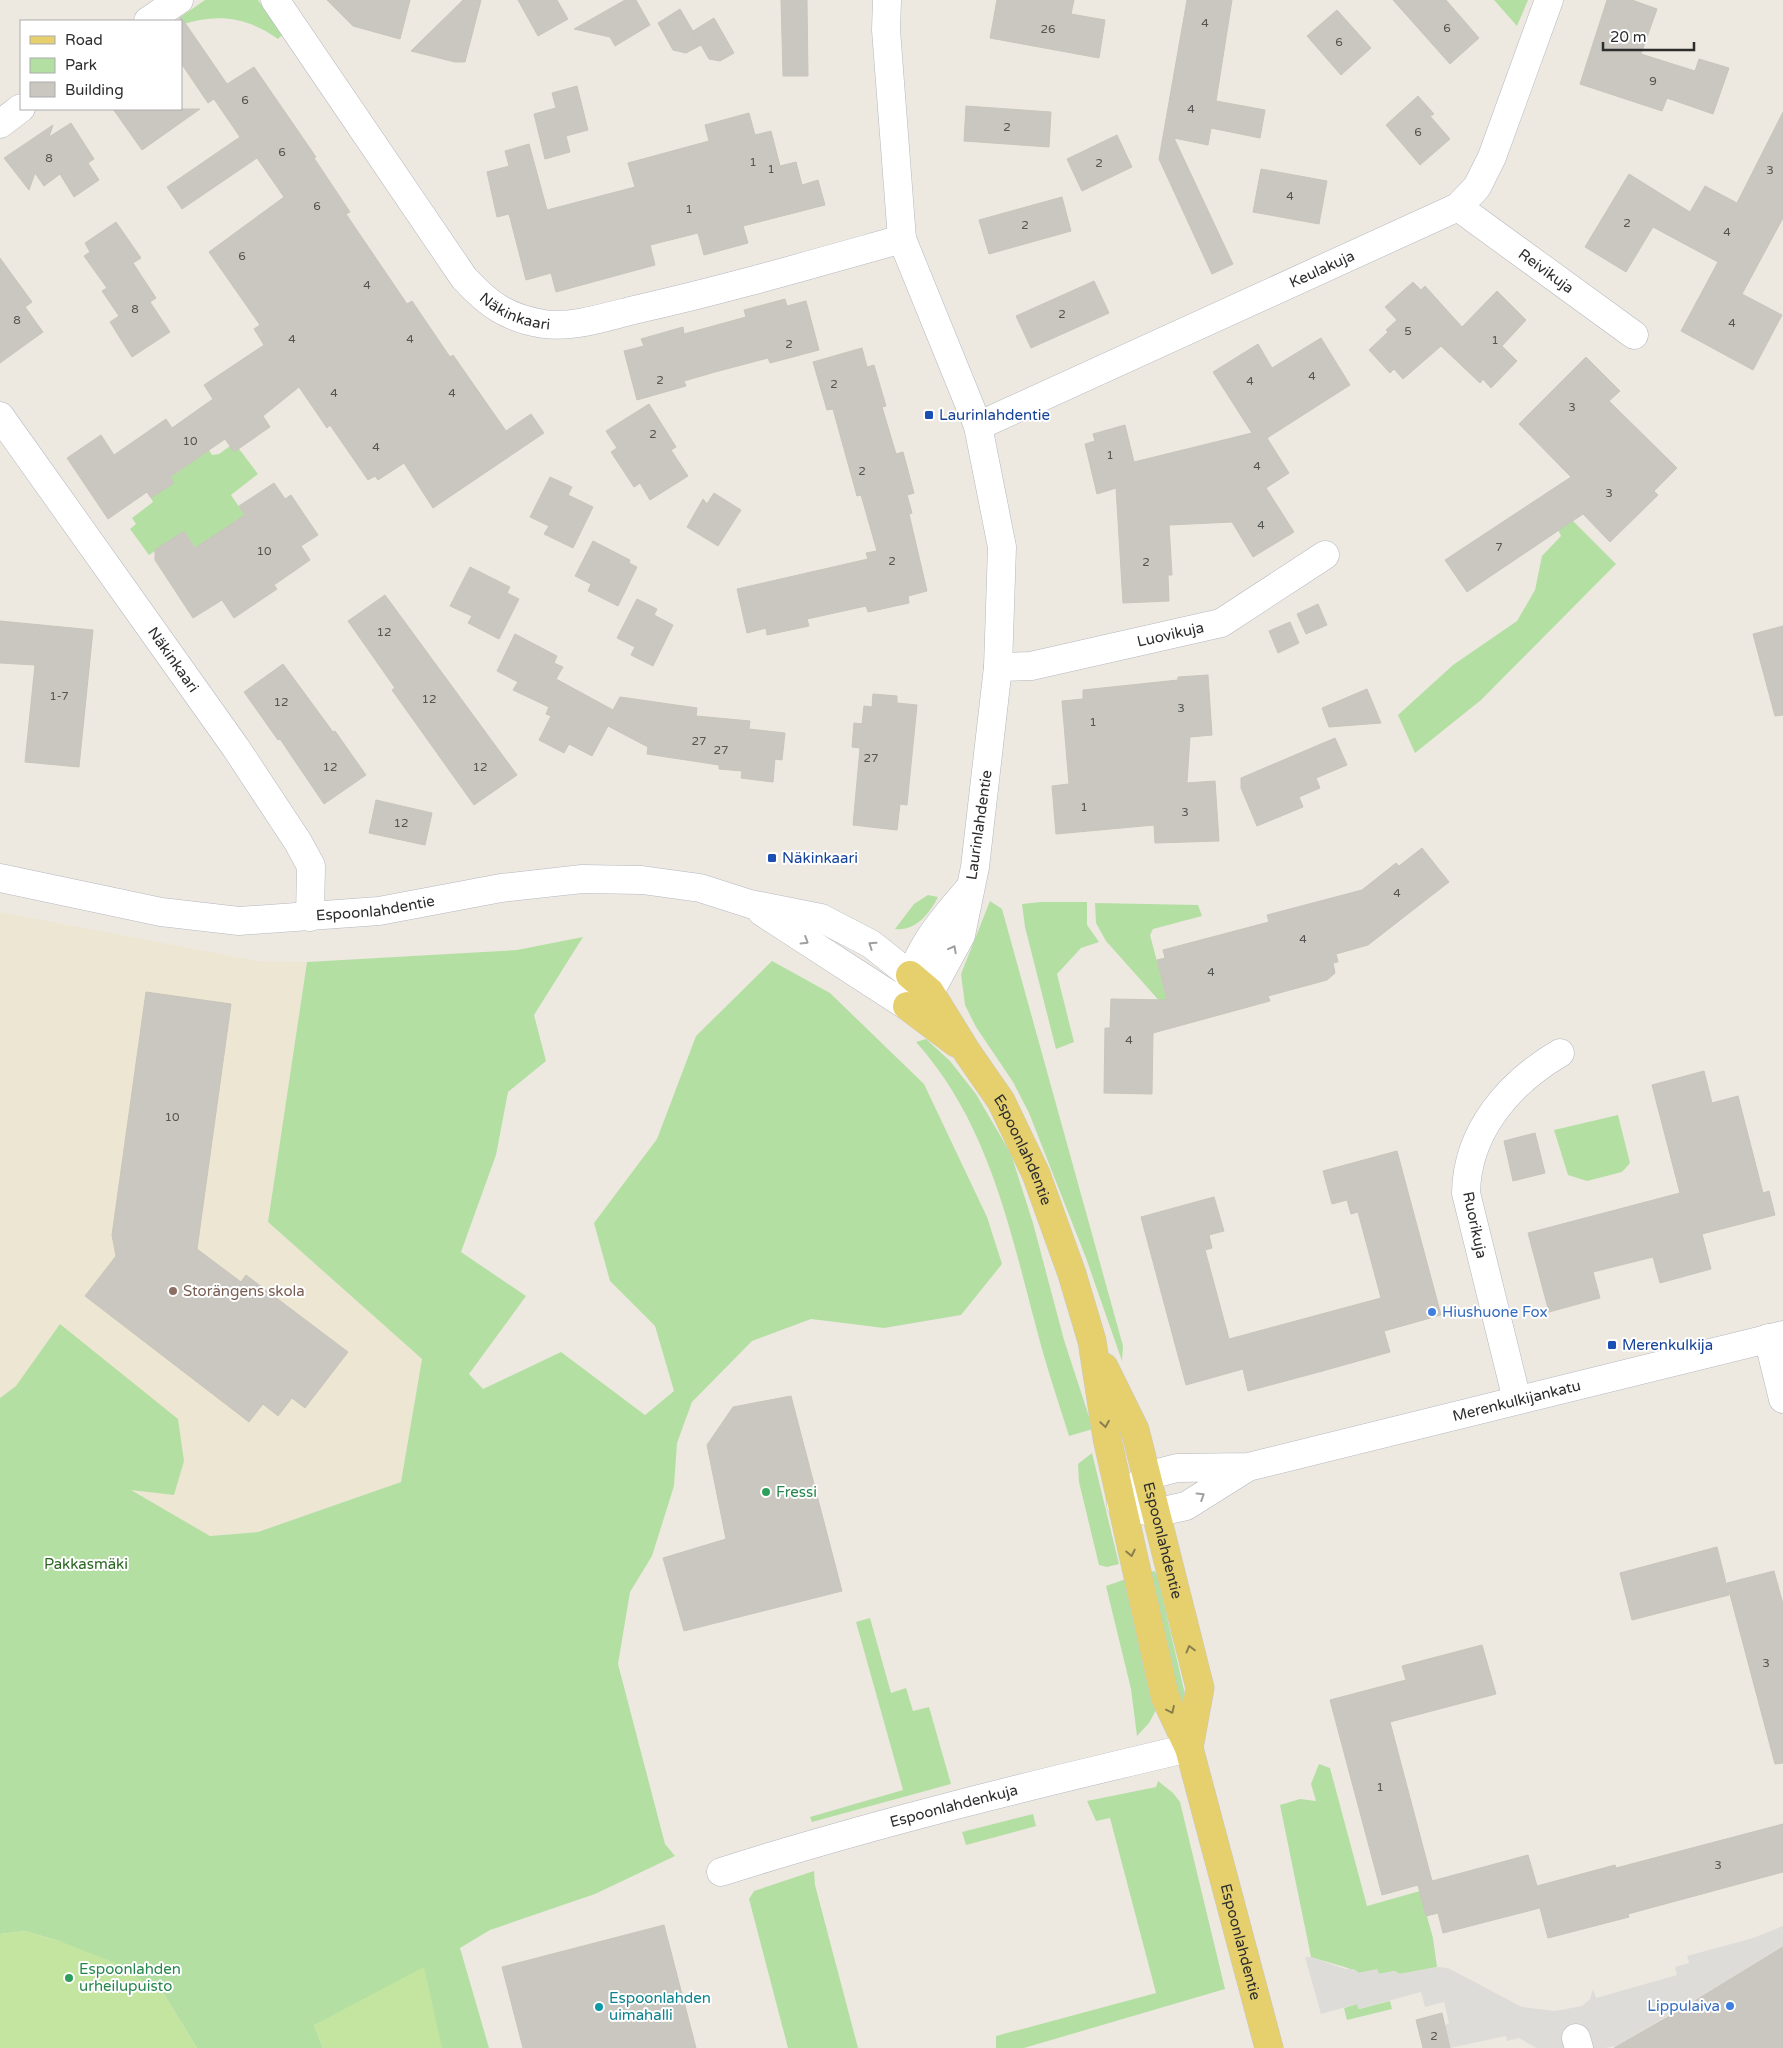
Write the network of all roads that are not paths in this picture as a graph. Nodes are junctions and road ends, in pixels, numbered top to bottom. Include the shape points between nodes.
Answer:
1 (179, 0) edge
2 (275, 0) edge
3 (887, 0) edge
4 (1549, 0) edge
5 (149, 20) edge
6 (20, 109) edge
7 (0, 124) edge
8 (1458, 207) junction
9 (902, 240) junction
10 (1634, 336) dead end
11 (0, 416) edge
12 (978, 426) junction
13 (1325, 555) dead end
14 (998, 667) junction
15 (0, 878) edge
16 (750, 904) junction
17 (310, 917) junction
18 (920, 984) junction
19 (907, 1006) junction
20 (967, 1052) junction
21 (1560, 1053) dead end
22 (1775, 1336) edge
23 (1092, 1341) junction
24 (1783, 1399) edge
25 (1517, 1400) junction
26 (1248, 1467) junction
27 (1146, 1476) junction
28 (1121, 1505) junction
29 (1155, 1513) junction
30 (1189, 1748) junction
31 (721, 1872) dead end
32 (1269, 2048) edge

1 - 5 street
2 - 9 street, Näkinkaari via 464,278 484,300 504,313 546,324 576,323 683,300
3 - 9 street, Laurinlahdentie via 886,30
4 - 8 street, Keulakuja via 1492,157 1477,187
6 - 7 street
8 - 10 street, Reivikuja
8 - 12 street, Keulakuja
9 - 12 street, Laurinlahdentie
11 - 17 street, Näkinkaari via 236,748 298,842 311,866
12 - 14 street, Laurinlahdentie via 1002,547
13 - 14 street, Luovikuja via 1221,623 1031,666
14 - 18 street, Laurinlahdentie via 976,867 961,935
15 - 17 street, Espoonlahdentie via 161,912 239,921
16 - 17 street, Espoonlahdentie via 691,887 642,880 582,879 501,888 379,912
18 -> 16 street, Espoonlahdentie via 871,944 821,918
16 -> 19 street, Espoonlahdentie
18 - 19 street
18 - 20 main road, Espoonlahdentie
19 - 20 main road, Espoonlahdentie
20 - 23 main road, Espoonlahdentie via 1001,1101 1036,1174
21 - 25 street, Ruorikuja via 1540,1064 1503,1100 1484,1125 1471,1151 1466,1173 1466,1193
22 - 24 street
22 - 25 street, Merenkulkijankatu
23 - 27 main road, Espoonlahdentie via 1135,1430
23 -> 28 main road, Espoonlahdentie
25 - 26 street, Merenkulkijankatu
26 - 27 street, Merenkulkijankatu via 1177,1468
29 -> 26 street, Merenkulkijankatu via 1186,1506
27 - 28 street
27 - 29 main road, Espoonlahdentie
28 - 29 street, Merenkulkijankatu
28 -> 30 main road, Espoonlahdentie via 1165,1697
30 -> 29 main road, Espoonlahdentie via 1200,1688
30 - 31 street, Espoonlahdenkuja via 896,1821
30 - 32 main road, Espoonlahdentie

